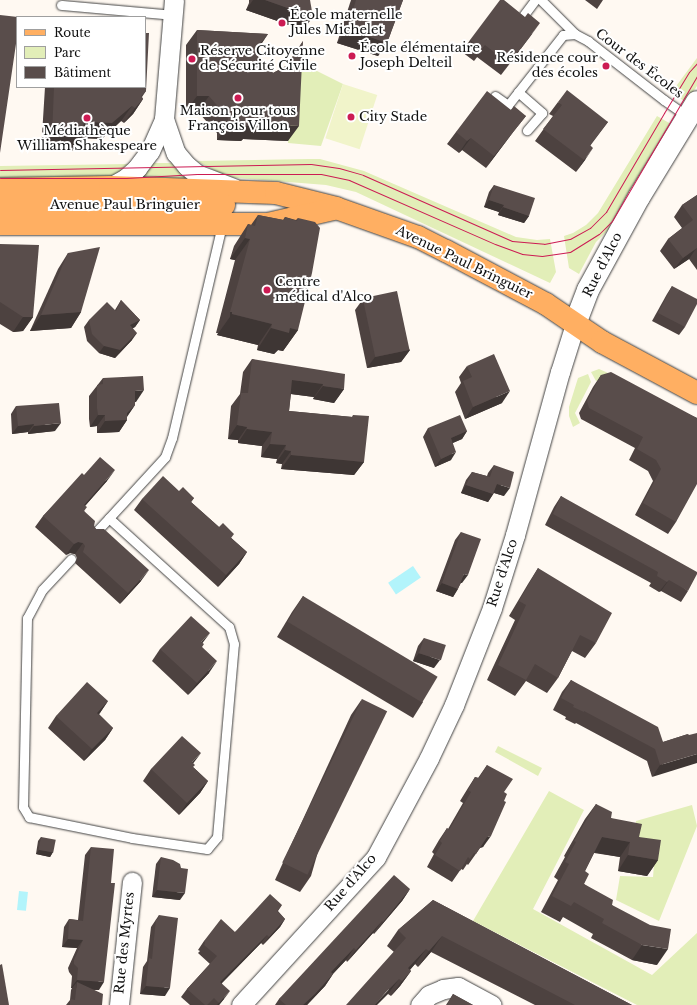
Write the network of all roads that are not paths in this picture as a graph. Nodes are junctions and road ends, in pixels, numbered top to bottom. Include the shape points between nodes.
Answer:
1 (535, 0) edge
2 (541, 0) edge
3 (61, 5) dead end
4 (173, 8) edge
5 (523, 16) edge
6 (574, 34) junction
7 (518, 92) junction
8 (495, 96) edge
9 (692, 109) edge
10 (164, 120) junction
11 (527, 130) dead end
12 (110, 187) junction
13 (0, 189) edge
14 (249, 199) junction
15 (0, 205) edge
16 (296, 207) junction
17 (222, 223) junction
18 (0, 224) edge
19 (575, 324) junction
20 (697, 393) edge
21 (109, 518) junction
22 (92, 536) edge
23 (71, 560) dead end
24 (132, 882) dead end
25 (118, 1005) edge
26 (241, 1005) edge
27 (420, 1005) edge
28 (492, 1005) edge

1 - 5 lane
2 - 6 lane, Cour des Écoles
3 - 4 lane
4 - 10 street
6 - 7 lane, Cour des Écoles via 563,34
6 - 9 lane, Cour des Écoles via 588,41 664,100
7 - 8 lane, Cour des Écoles via 508,105
7 - 11 lane via 542,113
9 - 19 street, Rue d'Alco via 639,197 591,285
10 - 12 street via 150,151 137,168
10 - 14 street via 176,153 188,166 197,174
12 - 13 main road, Avenue Paul Bringuier
12 - 14 main road, Avenue Paul Bringuier
14 - 15 main road, Avenue Paul Bringuier
14 - 16 main road, Avenue Paul Bringuier via 276,193
16 - 17 main road via 268,224
16 - 19 main road, Avenue Paul Bringuier via 336,208 418,237 542,302
17 - 18 main road
17 - 21 lane via 172,438 165,457
19 - 20 main road, Avenue Paul Bringuier via 607,345
19 - 26 street, Rue d'Alco via 492,608 454,705 429,758 376,857
21 - 22 lane
21 - 23 lane via 229,627 234,644 217,837 207,849 132,838 29,817 23,807 26,618 42,590
24 - 25 street, Rue des Myrtes
27 - 28 street via 429,995 443,989 458,987

